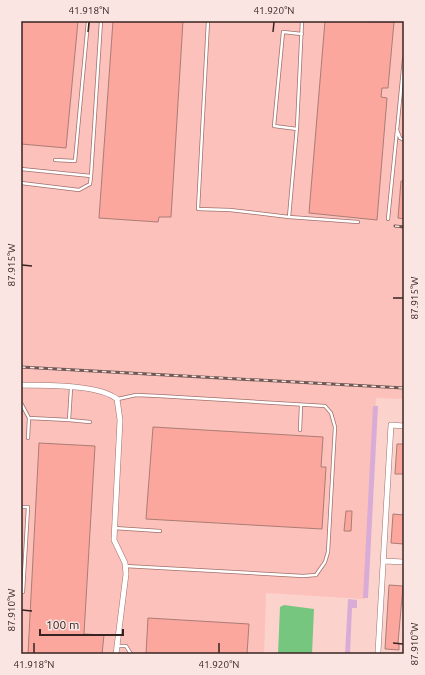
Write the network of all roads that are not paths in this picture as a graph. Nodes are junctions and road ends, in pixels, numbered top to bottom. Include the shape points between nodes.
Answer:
1 (88, 21) edge
2 (101, 21) edge
3 (208, 21) edge
4 (302, 21) edge
5 (302, 34) junction
6 (404, 59) edge
7 (297, 129) junction
8 (397, 130) junction
9 (404, 140) edge
10 (56, 160) dead end
11 (21, 169) edge
12 (91, 176) junction
13 (21, 183) edge
14 (290, 217) junction
15 (388, 219) dead end
16 (358, 222) dead end
17 (21, 385) edge
18 (71, 388) junction
19 (117, 399) junction
20 (21, 403) edge
21 (301, 405) junction
22 (29, 418) junction
23 (69, 420) junction
24 (90, 422) dead end
25 (404, 426) edge
26 (300, 430) dead end
27 (28, 438) dead end
28 (21, 507) edge
29 (114, 528) junction
30 (160, 531) dead end
31 (384, 561) junction
32 (404, 562) edge
33 (125, 566) junction
34 (21, 592) edge
35 (117, 646) junction
36 (378, 652) dead end
37 (116, 654) edge
38 (131, 654) edge

1 - 10 lane via 75,161
2 - 12 lane
3 - 14 lane via 198,209
4 - 5 lane
5 - 7 lane
5 - 7 lane via 283,32 274,126
6 - 8 lane
7 - 14 lane
8 - 9 lane via 400,138
8 - 15 lane
11 - 12 lane
12 - 13 lane via 90,184 79,190
14 - 16 lane
17 - 18 street
18 - 19 street via 95,390
18 - 23 lane
19 - 21 lane via 136,395
19 - 29 street via 120,420
20 - 22 lane
21 - 26 lane
21 - 33 lane via 325,406 331,413 335,427 328,552 316,575
22 - 23 lane
22 - 27 lane
23 - 24 lane
25 - 31 street via 391,425
28 - 34 lane via 28,507
29 - 30 lane
29 - 33 street via 114,540
31 - 32 street
31 - 36 street
33 - 35 street
35 - 37 street
35 - 38 lane via 126,646

